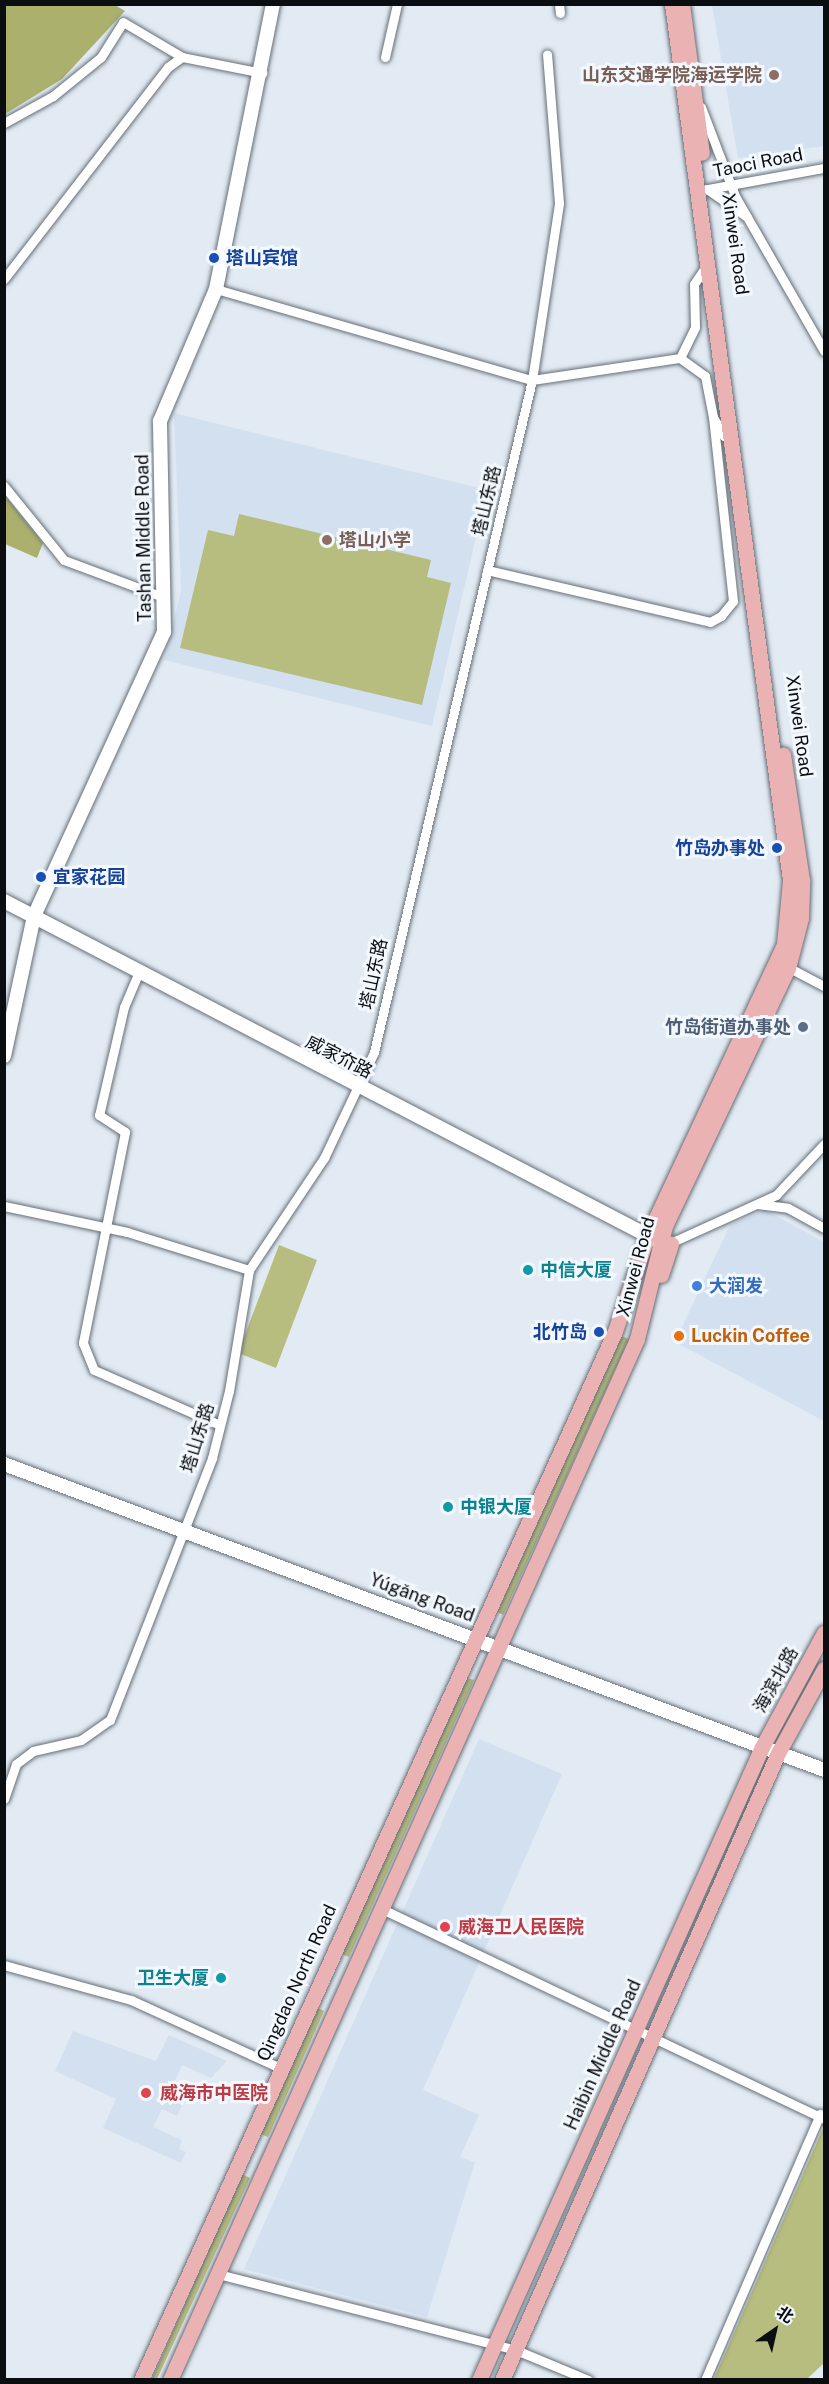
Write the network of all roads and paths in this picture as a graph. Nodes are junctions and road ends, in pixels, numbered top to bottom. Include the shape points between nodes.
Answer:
1 (273, 4) edge
2 (397, 4) edge
3 (672, 4) edge
4 (682, 4) edge
5 (547, 54) dead end
6 (182, 57) junction
7 (385, 57) dead end
8 (262, 73) junction
9 (695, 91) junction
10 (4, 123) edge
11 (825, 168) edge
12 (729, 184) junction
13 (702, 190) junction
14 (750, 220) junction
15 (709, 262) junction
16 (4, 279) edge
17 (216, 289) junction
18 (825, 351) edge
19 (680, 358) junction
20 (532, 380) junction
21 (713, 417) junction
22 (733, 436) junction
23 (4, 486) edge
24 (487, 570) junction
25 (163, 597) junction
26 (4, 901) edge
27 (34, 916) junction
28 (783, 965) junction
29 (138, 974) junction
30 (825, 986) edge
31 (4, 1056) edge
32 (359, 1088) junction
33 (825, 1144) edge
34 (756, 1204) junction
35 (4, 1206) edge
36 (106, 1228) junction
37 (825, 1228) edge
38 (659, 1241) junction
39 (249, 1270) junction
40 (220, 1425) junction
41 (4, 1464) edge
42 (183, 1530) junction
43 (825, 1633) edge
44 (478, 1637) junction
45 (500, 1648) junction
46 (825, 1669) edge
47 (762, 1747) junction
48 (778, 1753) junction
49 (825, 1770) edge
50 (4, 1799) edge
51 (380, 1908) junction
52 (4, 1965) edge
53 (637, 2026) junction
54 (655, 2035) junction
55 (280, 2068) junction
56 (822, 2117) edge
57 (218, 2274) junction
58 (495, 2344) junction
59 (516, 2350) junction
60 (141, 2379) edge
61 (170, 2379) edge
62 (478, 2379) edge
63 (502, 2379) edge
64 (588, 2379) edge
65 (705, 2379) edge

1 - 8 street, Tashan Middle Road
2 - 7 street
3 - 13 main road, Xinwei Road
4 - 9 main road, Xinwei Road
5 - 20 street, 塔山东路 via 560,203
6 - 8 street
6 - 10 street via 123,22 101,57 53,96
6 - 16 street via 168,67
8 - 17 street, Tashan Middle Road
9 - 12 street
9 - 13 main road, Xinwei Road
11 - 12 street, Taoci Road
12 - 13 street, Taoci Road
12 - 14 street
13 - 14 street
13 - 15 main road, Xinwei Road
13 - 28 main road, Xinwei Road via 802,880 801,918
14 - 18 street
15 - 19 street via 694,284 695,327
15 - 22 main road, Xinwei Road
17 - 20 street
17 - 25 street, Tashan Middle Road via 160,421
19 - 20 street
19 - 21 street via 705,376
20 - 24 street, 塔山东路
21 - 22 street via 724,436
21 - 24 street via 733,601 721,616 710,622
22 - 28 main road, Xinwei Road via 790,880
23 - 25 street via 64,560
24 - 32 street, 塔山东路 via 374,1052
25 - 27 street, Tashan Middle Road via 164,632
26 - 27 street, 威家夼路
27 - 29 street, 威家夼路
27 - 31 street, Tashan Middle Road
28 - 30 street
28 - 38 main road, Xinwei Road
29 - 32 street, 威家夼路
29 - 36 street via 124,1007 99,1114 125,1132
32 - 38 street, 威家夼路
32 - 39 street, 塔山东路 via 324,1158
33 - 34 street via 776,1195
34 - 37 street via 788,1208
34 - 38 street
35 - 36 street
36 - 39 street
36 - 40 street via 83,1343 94,1370
38 - 44 main road, Xinwei Road
38 - 45 main road, Xinwei Road via 637,1339
39 - 40 street, 塔山东路
40 - 42 street, 塔山东路
41 - 42 street, Yúgǎng Road
42 - 44 street, Yúgǎng Road
42 - 50 street, 塔山东路 via 110,1720 81,1740 33,1751 16,1764
43 - 47 main road, 海滨北路
44 - 45 street, Yúgǎng Road
44 - 55 main road, Qingdao North Road
45 - 47 street, Yúgǎng Road
45 - 51 main road
46 - 48 main road, 海滨北路
47 - 48 street, Yúgǎng Road
47 - 53 main road, Haibin Middle Road
48 - 49 street, Yúgǎng Road
48 - 54 main road
51 - 53 street
51 - 57 main road
52 - 55 street via 130,2000
53 - 54 street
53 - 58 main road, Haibin Middle Road
54 - 56 street
54 - 59 main road
55 - 60 main road, Qingdao North Road
56 - 65 street
57 - 58 street
57 - 61 main road
58 - 59 street
58 - 62 main road, Haibin Middle Road
59 - 63 main road
59 - 64 street

